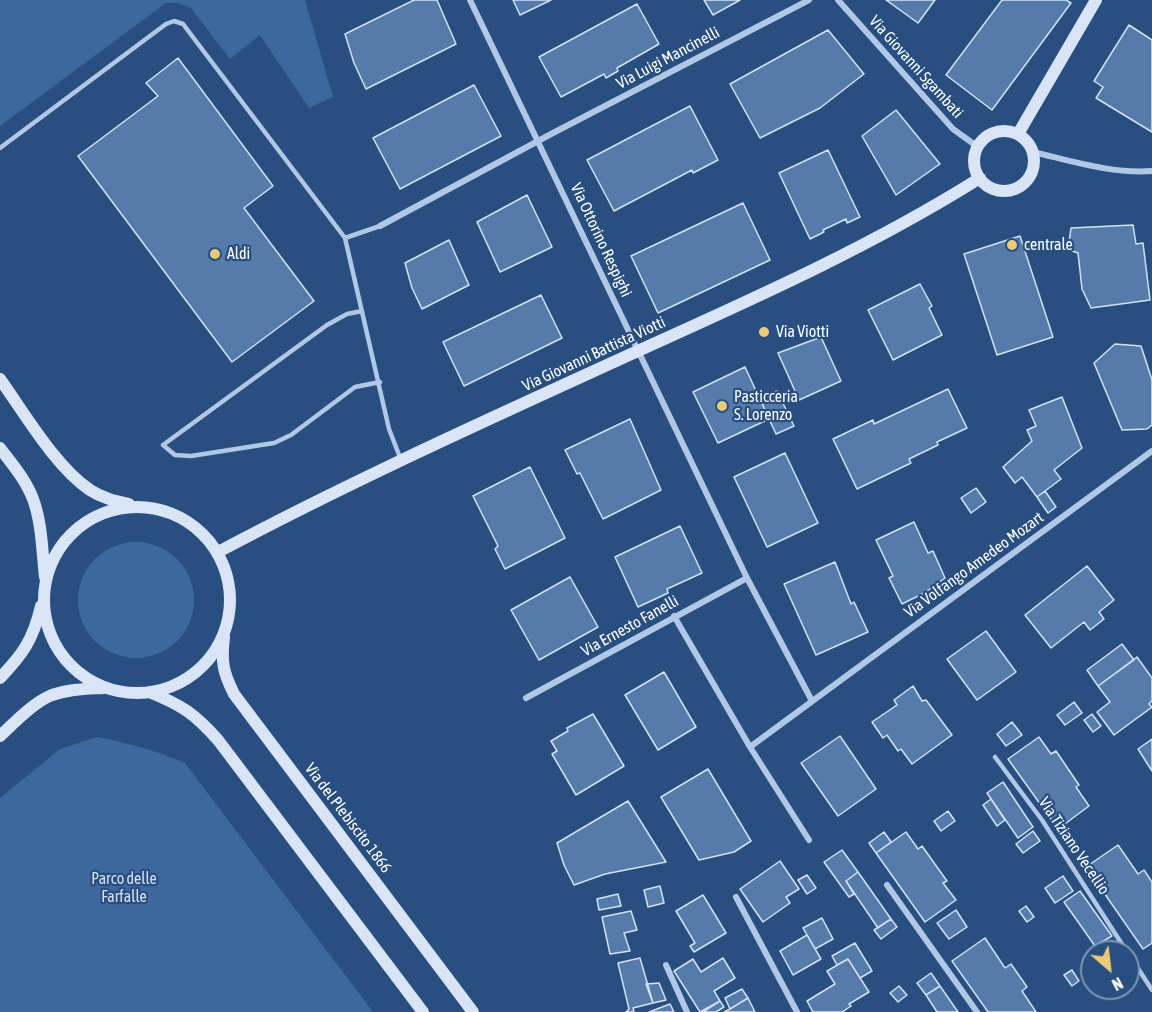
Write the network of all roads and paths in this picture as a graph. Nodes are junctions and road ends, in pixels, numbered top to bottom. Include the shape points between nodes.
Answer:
1 (470, 0) edge
2 (809, 0) edge
3 (838, 0) edge
4 (1096, 0) edge
5 (1018, 134) junction
6 (539, 141) junction
7 (978, 147) junction
8 (0, 148) edge
9 (1033, 152) junction
10 (1152, 171) edge
11 (980, 178) junction
12 (380, 226) joint
13 (345, 238) junction
14 (362, 311) junction
15 (639, 351) junction
16 (0, 379) edge
17 (380, 382) junction
18 (0, 448) edge
19 (1152, 452) edge
20 (401, 460) junction
21 (139, 507) junction
22 (218, 552) junction
23 (747, 578) junction
24 (45, 582) junction
25 (44, 597) junction
26 (675, 616) junction
27 (224, 633) junction
28 (0, 678) edge
29 (106, 688) junction
30 (149, 692) junction
31 (526, 698) dead end
32 (812, 701) junction
33 (0, 736) edge
34 (750, 747) junction
35 (995, 757) dead end
36 (809, 840) dead end
37 (887, 885) dead end
38 (736, 897) dead end
39 (1119, 940) edge
40 (666, 965) dead end
41 (1140, 972) edge
42 (1152, 990) edge
43 (423, 1012) edge
44 (473, 1012) edge
45 (687, 1012) edge
46 (797, 1012) edge
47 (977, 1012) edge

1 - 6 street, Via Ottorino Respighi
2 - 6 street, Via Luigi Mancinelli
3 - 7 street, Via Giovanni Sgambati via 953,129
4 - 5 main road
5 - 7 main road via 995,132
5 - 9 main road
6 - 12 street
6 - 15 street, Via Ottorino Respighi
7 - 11 main road via 974,157
8 - 13 lane via 174,21 183,24
9 - 10 street via 1112,170
9 - 11 main road via 1032,173 1017,188 997,190
11 - 15 main road, Via Giovanni Battista Viotti via 791,281
12 - 13 lane
13 - 14 lane
14 - 17 lane
14 - 17 lane via 327,325 164,445 175,455 191,456 274,443 291,435 355,387
15 - 20 main road, Via Giovanni Battista Viotti
15 - 23 street
16 - 21 main road via 72,476 108,500
17 - 20 lane via 389,429
18 - 24 main road via 33,497
19 - 32 street, Via Volfango Amedeo Mozart
20 - 22 main road, Via Giovanni Battista Viotti
21 - 22 main road via 163,510 186,520
21 - 24 main road via 113,509 89,520 69,536 54,558
22 - 27 main road via 230,594
23 - 26 street, Via Ernesto Fanelli
23 - 32 street
24 - 25 main road
25 - 28 main road via 35,631 18,660
25 - 29 main road via 54,643 67,662
26 - 31 street, Via Ernesto Fanelli
26 - 34 street
27 - 30 main road via 207,661 181,682
27 - 44 main road, Via del Plebiscito 1866 via 221,660 234,694
29 - 30 main road
29 - 33 main road via 50,696
30 - 43 main road via 175,702 200,720 218,740
32 - 34 street, Via Volfango Amedeo Mozart
34 - 36 street
35 - 39 lane, Via Tiziano Vecellio
37 - 47 street
38 - 46 street
40 - 45 street
41 - 42 lane, Via Tiziano Vecellio

